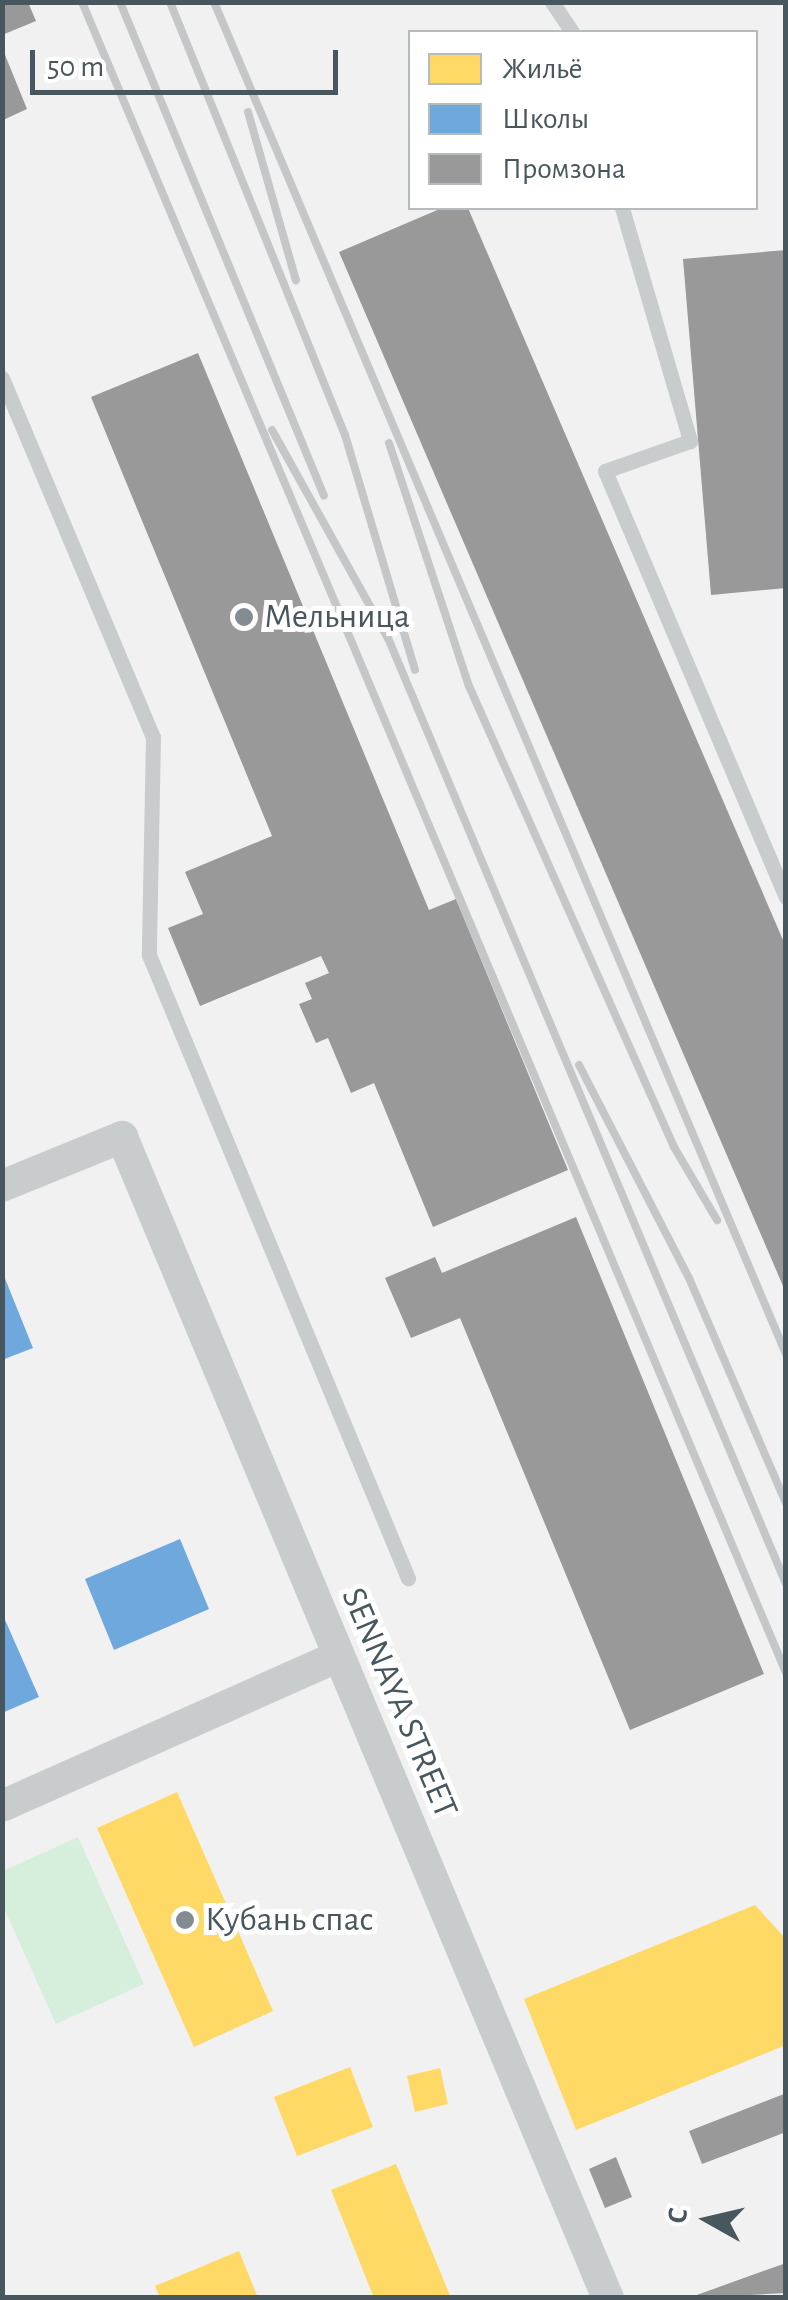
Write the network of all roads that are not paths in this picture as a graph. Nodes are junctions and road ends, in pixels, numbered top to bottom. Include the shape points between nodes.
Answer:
1 (552, 2) edge
2 (571, 30) edge
3 (623, 210) edge
4 (2, 378) edge
5 (786, 897) edge
6 (2, 1186) edge
7 (408, 1578) dead end
8 (335, 1658) junction
9 (2, 1806) edge
10 (608, 2298) edge

1 - 2 lane
3 - 5 lane via 690,441 606,471
4 - 7 lane via 153,737 150,956
6 - 8 street, SENNAYA STREET via 122,1137
8 - 9 street
8 - 10 street, SENNAYA STREET

